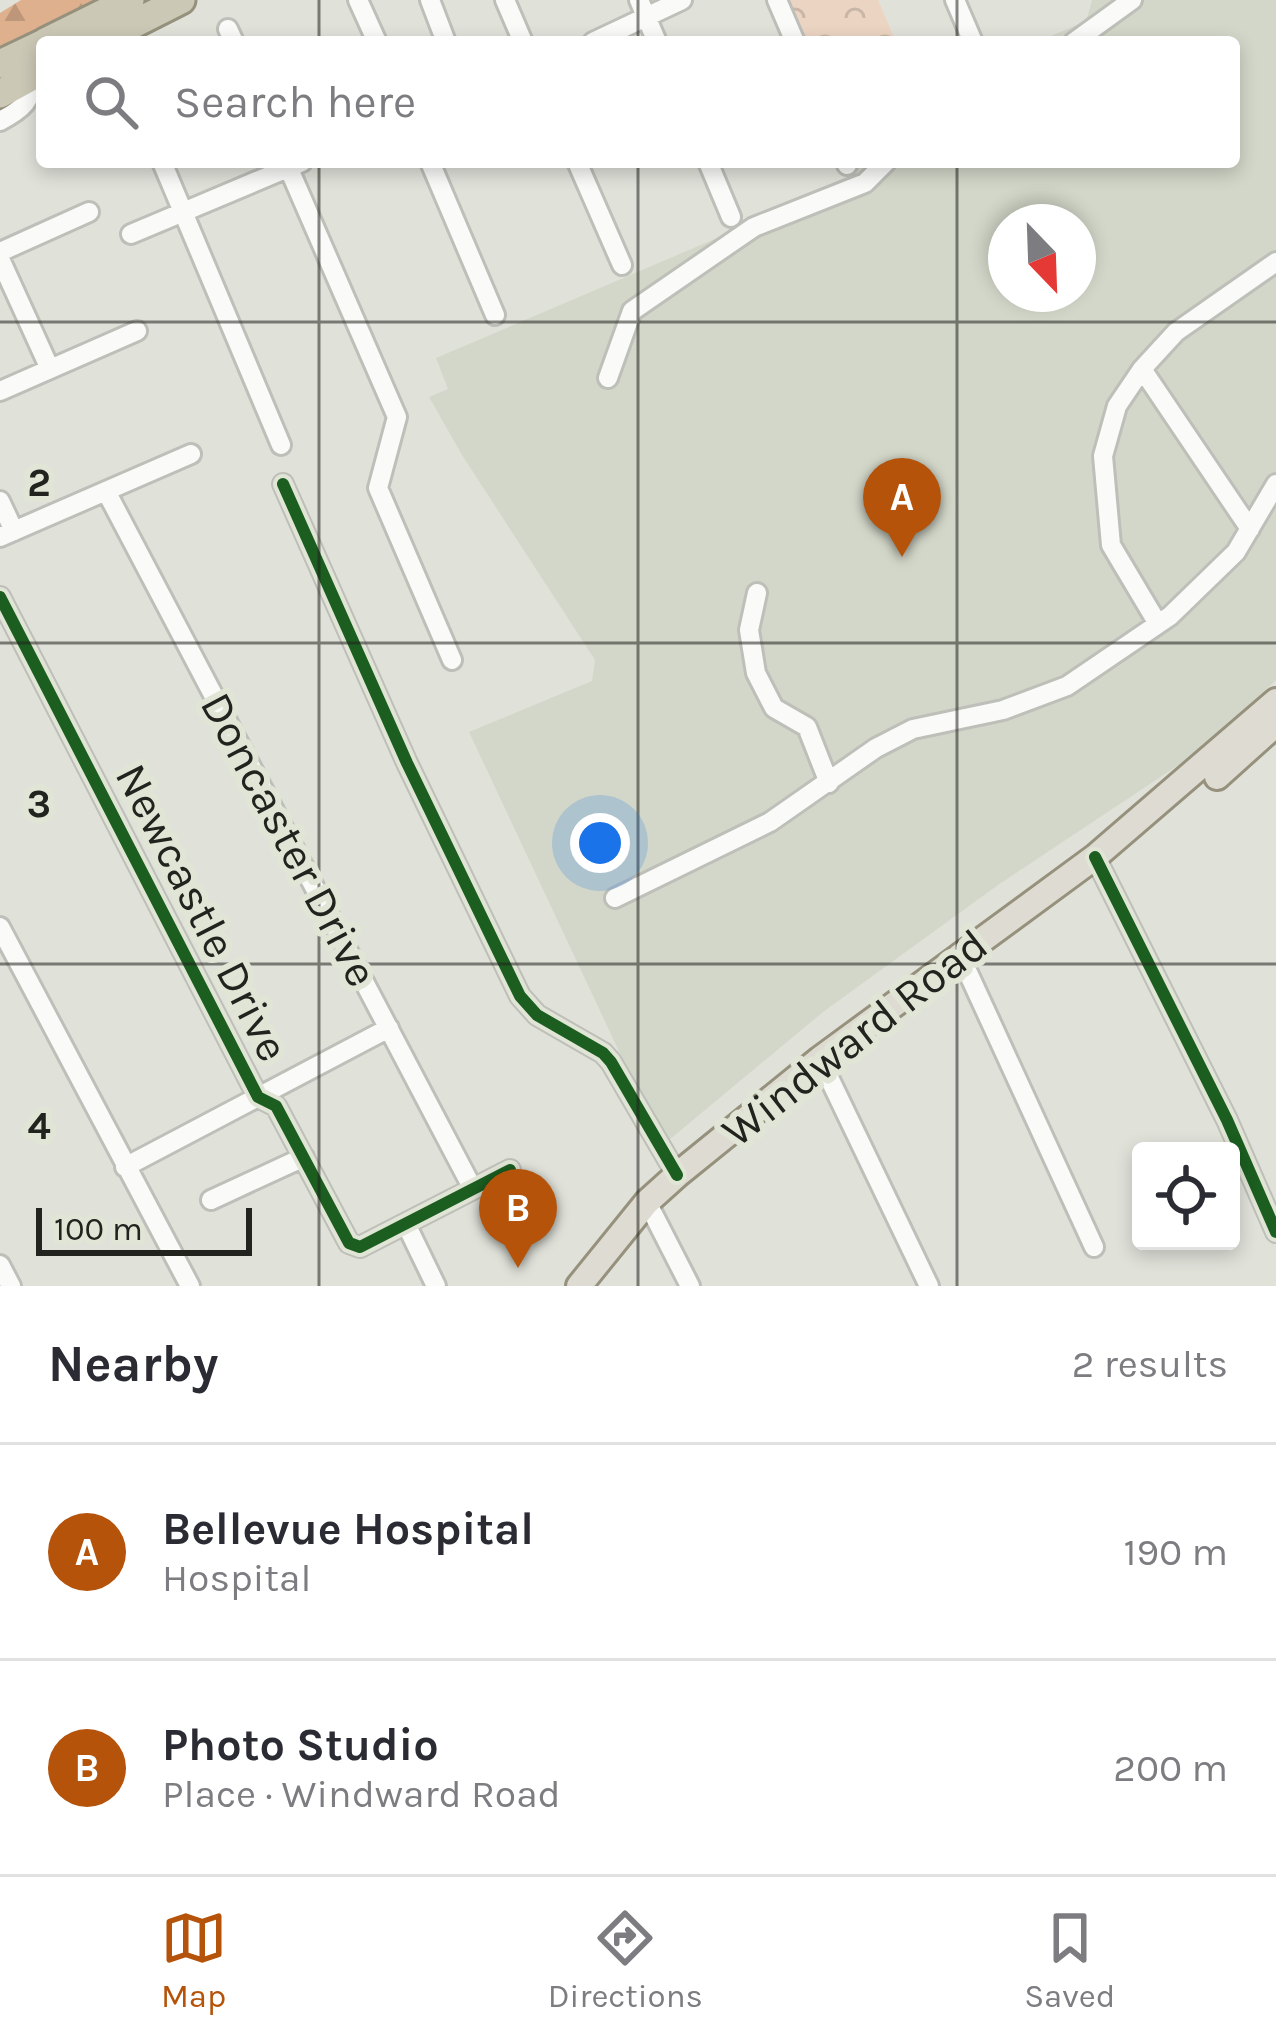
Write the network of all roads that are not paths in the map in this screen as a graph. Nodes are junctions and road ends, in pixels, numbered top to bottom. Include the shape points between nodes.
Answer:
1 (130, 0) edge
2 (181, 0) edge
3 (358, 0) edge
4 (430, 0) edge
5 (505, 0) edge
6 (682, 0) edge
7 (777, 0) edge
8 (955, 0) edge
9 (1132, 0) edge
10 (643, 9) edge
11 (58, 36) edge
12 (110, 36) edge
13 (374, 36) edge
14 (444, 36) edge
15 (520, 36) edge
16 (602, 36) edge
17 (792, 36) edge
18 (970, 36) edge
19 (1082, 36) edge
20 (36, 47) edge
21 (0, 64) edge
22 (36, 74) edge
23 (36, 80) edge
24 (0, 94) edge
25 (0, 121) edge
26 (165, 168) edge
27 (283, 168) edge
28 (294, 168) edge
29 (433, 168) edge
30 (580, 168) edge
31 (711, 168) edge
32 (880, 168) edge
33 (184, 211) junction
34 (88, 212) dead end
35 (731, 217) dead end
36 (131, 234) dead end
37 (0, 255) edge
38 (1276, 262) edge
39 (622, 265) dead end
40 (495, 315) dead end
41 (136, 332) dead end
42 (50, 369) junction
43 (1142, 369) junction
44 (608, 378) dead end
45 (0, 391) edge
46 (281, 445) dead end
47 (191, 454) dead end
48 (283, 484) dead end
49 (1276, 484) edge
50 (106, 490) junction
51 (0, 501) edge
52 (1250, 529) junction
53 (7, 534) edge
54 (758, 593) dead end
55 (0, 597) edge
56 (1158, 624) junction
57 (452, 660) dead end
58 (1276, 701) edge
59 (1276, 724) edge
60 (829, 783) junction
61 (1095, 857) junction
62 (615, 898) dead end
63 (0, 927) edge
64 (959, 953) junction
65 (389, 1028) junction
66 (820, 1059) junction
67 (258, 1097) junction
68 (304, 1157) junction
69 (124, 1167) junction
70 (509, 1170) dead end
71 (677, 1175) junction
72 (473, 1189) junction
73 (211, 1200) dead end
74 (647, 1202) junction
75 (406, 1224) junction
76 (1276, 1232) edge
77 (1094, 1246) dead end
78 (0, 1265) edge
79 (11, 1286) edge
80 (190, 1286) edge
81 (436, 1286) edge
82 (578, 1286) edge
83 (691, 1286) edge
84 (929, 1286) edge

1 - 11 highway
2 - 12 highway
3 - 13 street
4 - 14 street
5 - 15 street
6 - 10 street
7 - 17 street
8 - 18 street
9 - 19 street
10 - 16 street
20 - 21 highway
22 - 24 highway
23 - 25 street via 21,110
26 - 33 street
27 - 33 street
28 - 57 street via 397,416 378,488
29 - 40 street
30 - 39 street
31 - 35 street
32 - 44 street via 865,183 754,227 632,311
33 - 36 street
33 - 46 street
34 - 37 street
37 - 42 street
38 - 43 street via 1176,332
41 - 42 street
42 - 45 street
43 - 52 street
43 - 56 street via 1118,406 1103,456 1112,545
47 - 50 street
48 - 71 street via 520,996 611,1062
49 - 52 street
50 - 53 street
50 - 65 street, Doncaster Drive
51 - 53 street
52 - 56 street
54 - 60 street via 749,630 756,673 774,708 807,728
55 - 67 street, Newcastle Drive
56 - 60 street via 1067,686 913,729
58 - 61 main road, Windward Road
59 - 61 main road, Windward Road via 1142,835
60 - 62 street via 770,822
61 - 64 main road, Windward Road
61 - 76 street
63 - 69 street
64 - 66 main road, Windward Road
64 - 77 street
65 - 67 street
65 - 72 street, Doncaster Drive
66 - 71 main road, Windward Road
66 - 84 street
67 - 68 street, Newcastle Drive via 276,1106
67 - 69 street
68 - 73 street
68 - 75 street, Newcastle Drive via 354,1247
69 - 80 street
70 - 72 street
71 - 74 main road, Windward Road
72 - 75 street
74 - 82 main road, Windward Road
74 - 83 street
75 - 81 street
78 - 79 street

